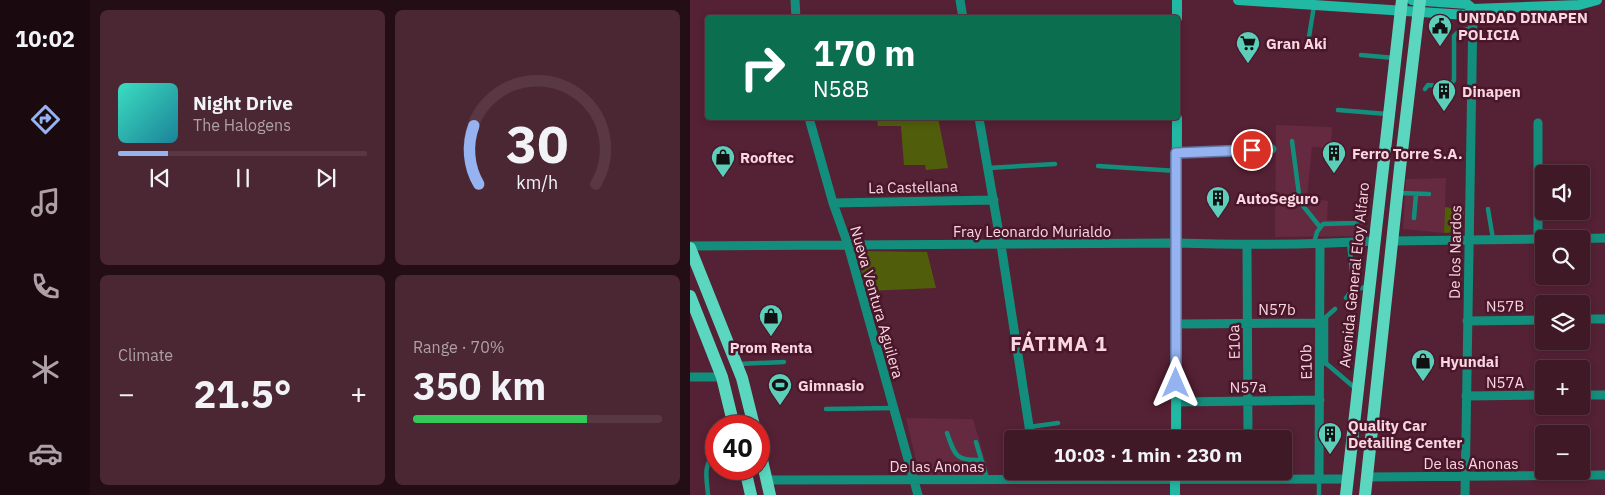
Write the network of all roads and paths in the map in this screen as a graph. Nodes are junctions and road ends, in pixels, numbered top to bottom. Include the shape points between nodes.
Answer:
1 (795, 0) edge
2 (960, 0) edge
3 (1177, 0) edge
4 (1238, 0) edge
5 (1596, 0) edge
6 (1255, 1) edge
7 (1418, 3) edge
8 (1314, 5) junction
9 (1401, 6) edge
10 (1473, 10) junction
11 (796, 15) edge
12 (962, 15) edge
13 (1177, 15) edge
14 (1472, 28) junction
15 (1308, 43) dead end
16 (1361, 55) dead end
17 (1395, 58) junction
18 (1425, 89) dead end
19 (1338, 110) dead end
20 (1388, 114) junction
21 (810, 120) edge
22 (980, 120) edge
23 (1177, 120) edge
24 (1538, 123) dead end
25 (1292, 141) dead end
26 (1272, 149) dead end
27 (1176, 153) junction
28 (1055, 164) dead end
29 (1098, 166) dead end
30 (988, 168) junction
31 (1177, 171) junction
32 (1397, 193) junction
33 (1416, 194) junction
34 (1429, 194) dead end
35 (994, 200) junction
36 (833, 203) junction
37 (1362, 207) dead end
38 (1488, 208) dead end
39 (1414, 218) dead end
40 (1320, 227) junction
41 (1541, 230) edge
42 (1590, 238) edge
43 (1605, 238) edge
44 (1535, 239) edge
45 (1493, 240) junction
46 (1374, 241) junction
47 (1392, 241) junction
48 (1468, 241) junction
49 (1349, 242) junction
50 (1176, 244) junction
51 (1317, 244) junction
52 (848, 245) junction
53 (1001, 245) junction
54 (1247, 245) junction
55 (690, 247) edge
56 (1369, 286) junction
57 (1354, 292) junction
58 (690, 296) edge
59 (1346, 298) dead end
60 (1335, 310) dead end
61 (1590, 319) edge
62 (1605, 319) edge
63 (1322, 320) junction
64 (1467, 320) junction
65 (1535, 320) edge
66 (1247, 323) junction
67 (1176, 324) junction
68 (784, 362) dead end
69 (1323, 362) junction
70 (737, 364) junction
71 (690, 377) edge
72 (722, 377) junction
73 (1357, 390) junction
74 (1535, 395) edge
75 (1590, 395) edge
76 (1605, 395) edge
77 (1466, 396) junction
78 (1320, 400) junction
79 (1249, 401) junction
80 (1176, 402) junction
81 (893, 408) junction
82 (826, 409) dead end
83 (731, 415) edge
84 (751, 415) edge
85 (1058, 423) dead end
86 (1029, 427) junction
87 (1030, 430) edge
88 (1176, 430) edge
89 (1248, 430) edge
90 (947, 433) dead end
91 (976, 442) dead end
92 (981, 460) junction
93 (1605, 475) edge
94 (1465, 476) junction
95 (1367, 477) junction
96 (1292, 478) edge
97 (1004, 479) edge
98 (707, 480) edge
99 (748, 480) edge
100 (767, 480) edge
101 (770, 480) edge
102 (914, 480) junction
103 (988, 480) junction
104 (1175, 480) edge
105 (1319, 480) junction
106 (1348, 480) junction
107 (708, 495) edge
108 (751, 495) edge
109 (770, 495) edge
110 (918, 495) edge
111 (1176, 495) edge
112 (1319, 495) edge
113 (1346, 495) edge
114 (1365, 495) edge
115 (1465, 495) edge

1 - 11 street
2 - 12 street
3 - 13 street
4 - 6 street
5 - 10 street via 1579,4
6 - 8 street
7 - 9 street
7 - 10 street via 1466,16
7 - 32 main road
8 - 9 street
8 - 15 lane
9 - 17 main road, Avenida General Eloy Alfaro
10 - 14 street, De los Nardos
14 - 18 lane via 1459,31 1454,36 1452,84 1428,85
14 - 48 street, De los Nardos
16 - 17 lane
17 - 20 main road, Avenida General Eloy Alfaro
19 - 20 lane
20 - 46 main road, Avenida General Eloy Alfaro
21 - 36 street, Nueva Ventura Aguilera
22 - 30 street
23 - 27 street
24 - 41 street
25 - 40 lane via 1300,202
26 - 27 street
27 - 31 street
28 - 30 lane
29 - 31 lane
30 - 35 street
31 - 50 street
32 - 33 lane
32 - 47 main road
33 - 34 lane
33 - 39 lane
35 - 36 street, La Castellana
35 - 53 street
36 - 52 street, Nueva Ventura Aguilera
37 - 40 lane via 1356,223 1329,222
38 - 45 lane
40 - 51 lane
42 - 43 street
44 - 45 street
45 - 48 street
46 - 49 street, Fray Leonardo Murialdo
46 - 56 main road, Avenida General Eloy Alfaro
47 - 48 street
47 - 95 main road
48 - 64 street, De los Nardos
49 - 51 street, Fray Leonardo Murialdo
49 - 57 lane
50 - 53 street, Fray Leonardo Murialdo
50 - 54 street, Fray Leonardo Murialdo
50 - 67 street
51 - 54 street, Fray Leonardo Murialdo
51 - 63 street, E10b
52 - 53 street, Fray Leonardo Murialdo
52 - 55 street, Fray Leonardo Murialdo
52 - 81 street, Nueva Ventura Aguilera
53 - 86 street
54 - 66 street, E10a
55 - 70 main road
56 - 57 lane
56 - 73 main road, Avenida General Eloy Alfaro
57 - 59 lane
58 - 72 main road
60 - 63 lane
61 - 62 street
63 - 66 street, N57b
63 - 69 street, E10b
64 - 65 street, N57B
64 - 77 street, De los Nardos
66 - 67 street, N57b
66 - 79 street, E10a
67 - 80 street
68 - 70 lane
69 - 73 lane
69 - 78 street, E10b
70 - 84 main road
71 - 72 street
72 - 83 main road
73 - 106 main road, Avenida General Eloy Alfaro
74 - 77 street, N57A
75 - 76 street
77 - 94 street, De los Nardos
78 - 79 street, N57a
78 - 105 street, E10b
79 - 80 street, N57a
79 - 89 street, E10a
80 - 88 street
81 - 82 lane
81 - 102 street, Nueva Ventura Aguilera
85 - 86 lane
86 - 87 street
90 - 92 lane via 954,452 960,458
91 - 92 lane
92 - 103 lane
93 - 94 street, De las Anonas
94 - 95 street, De las Anonas
94 - 115 street, De los Nardos
95 - 114 main road
96 - 105 street, De las Anonas
97 - 103 street, De las Anonas
98 - 107 lane
99 - 108 main road
100 - 109 main road
101 - 102 street, De las Anonas
102 - 103 street, De las Anonas
102 - 110 street, Nueva Ventura Aguilera
104 - 111 street
105 - 106 street, De las Anonas
105 - 112 lane
106 - 113 main road, Avenida General Eloy Alfaro

